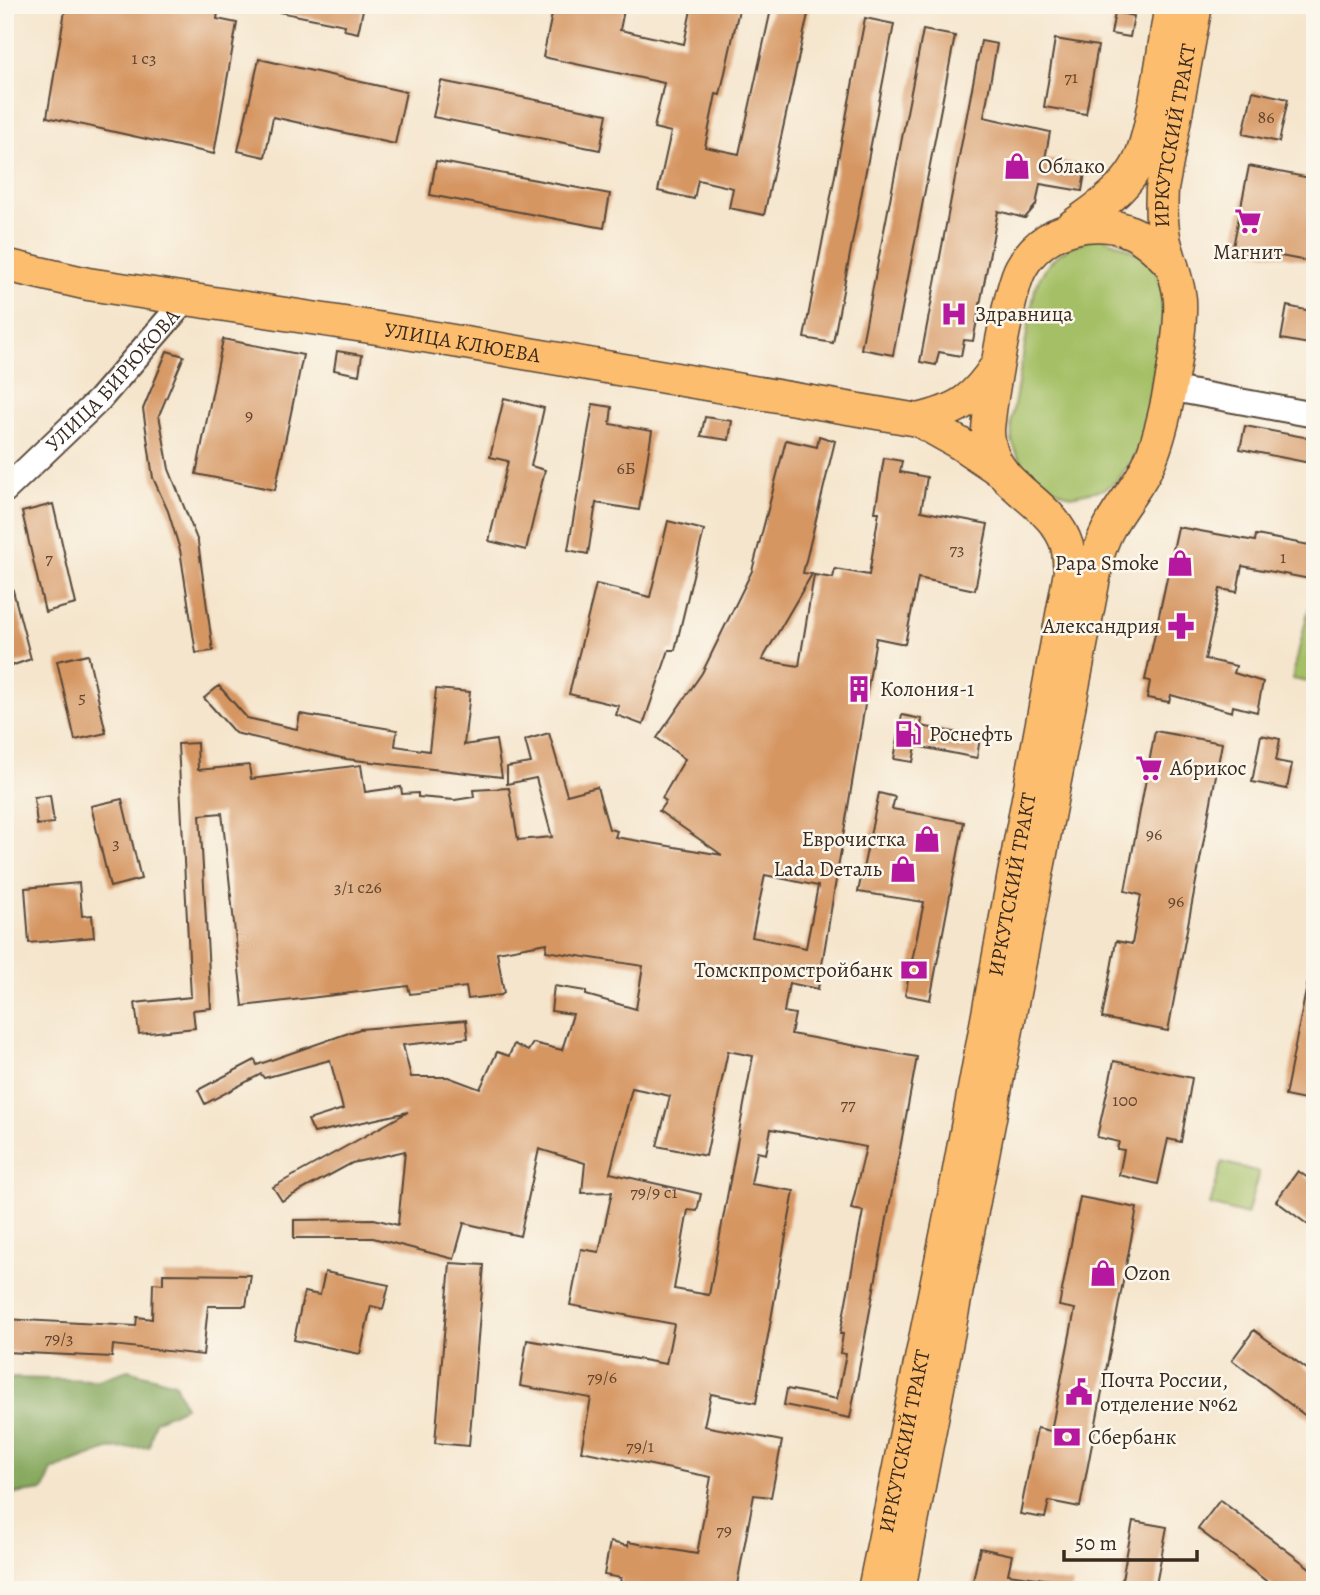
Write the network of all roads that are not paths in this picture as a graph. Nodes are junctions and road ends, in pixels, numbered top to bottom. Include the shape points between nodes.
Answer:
1 (1171, 5) edge
2 (1196, 5) edge
3 (1070, 228) junction
4 (5, 265) edge
5 (1172, 266) junction
6 (187, 298) junction
7 (1000, 361) junction
8 (1168, 388) junction
9 (1315, 415) edge
10 (918, 420) junction
11 (1002, 472) junction
12 (5, 490) edge
13 (874, 1590) edge
14 (899, 1590) edge

1 - 3 main road, ИРКУТСКИЙ ТРАКТ via 1136,168 1116,193
2 - 5 main road, ИРКУТСКИЙ ТРАКТ via 1161,189 1161,219
3 - 5 main road, ИРКУТСКИЙ ТРАКТ via 1101,224 1127,230 1150,242
3 - 7 main road, ИРКУТСКИЙ ТРАКТ via 1037,246 1019,271
4 - 6 main road, УЛИЦА КЛЮЕВА via 88,284
5 - 8 main road, ИРКУТСКИЙ ТРАКТ via 1180,314
6 - 10 main road, УЛИЦА КЛЮЕВА
6 - 12 street, УЛИЦА БИРЮКОВА via 99,400
7 - 10 main road, УЛИЦА КЛЮЕВА via 971,398 949,411
7 - 11 main road, ИРКУТСКИЙ ТРАКТ via 988,429 993,456
8 - 9 street
8 - 14 main road, ИРКУТСКИЙ ТРАКТ via 1154,452 1143,477 1109,524 1099,552
10 - 11 main road, УЛИЦА КЛЮЕВА
11 - 13 main road, ИРКУТСКИЙ ТРАКТ via 1056,525 1067,546 1070,572 955,1192

